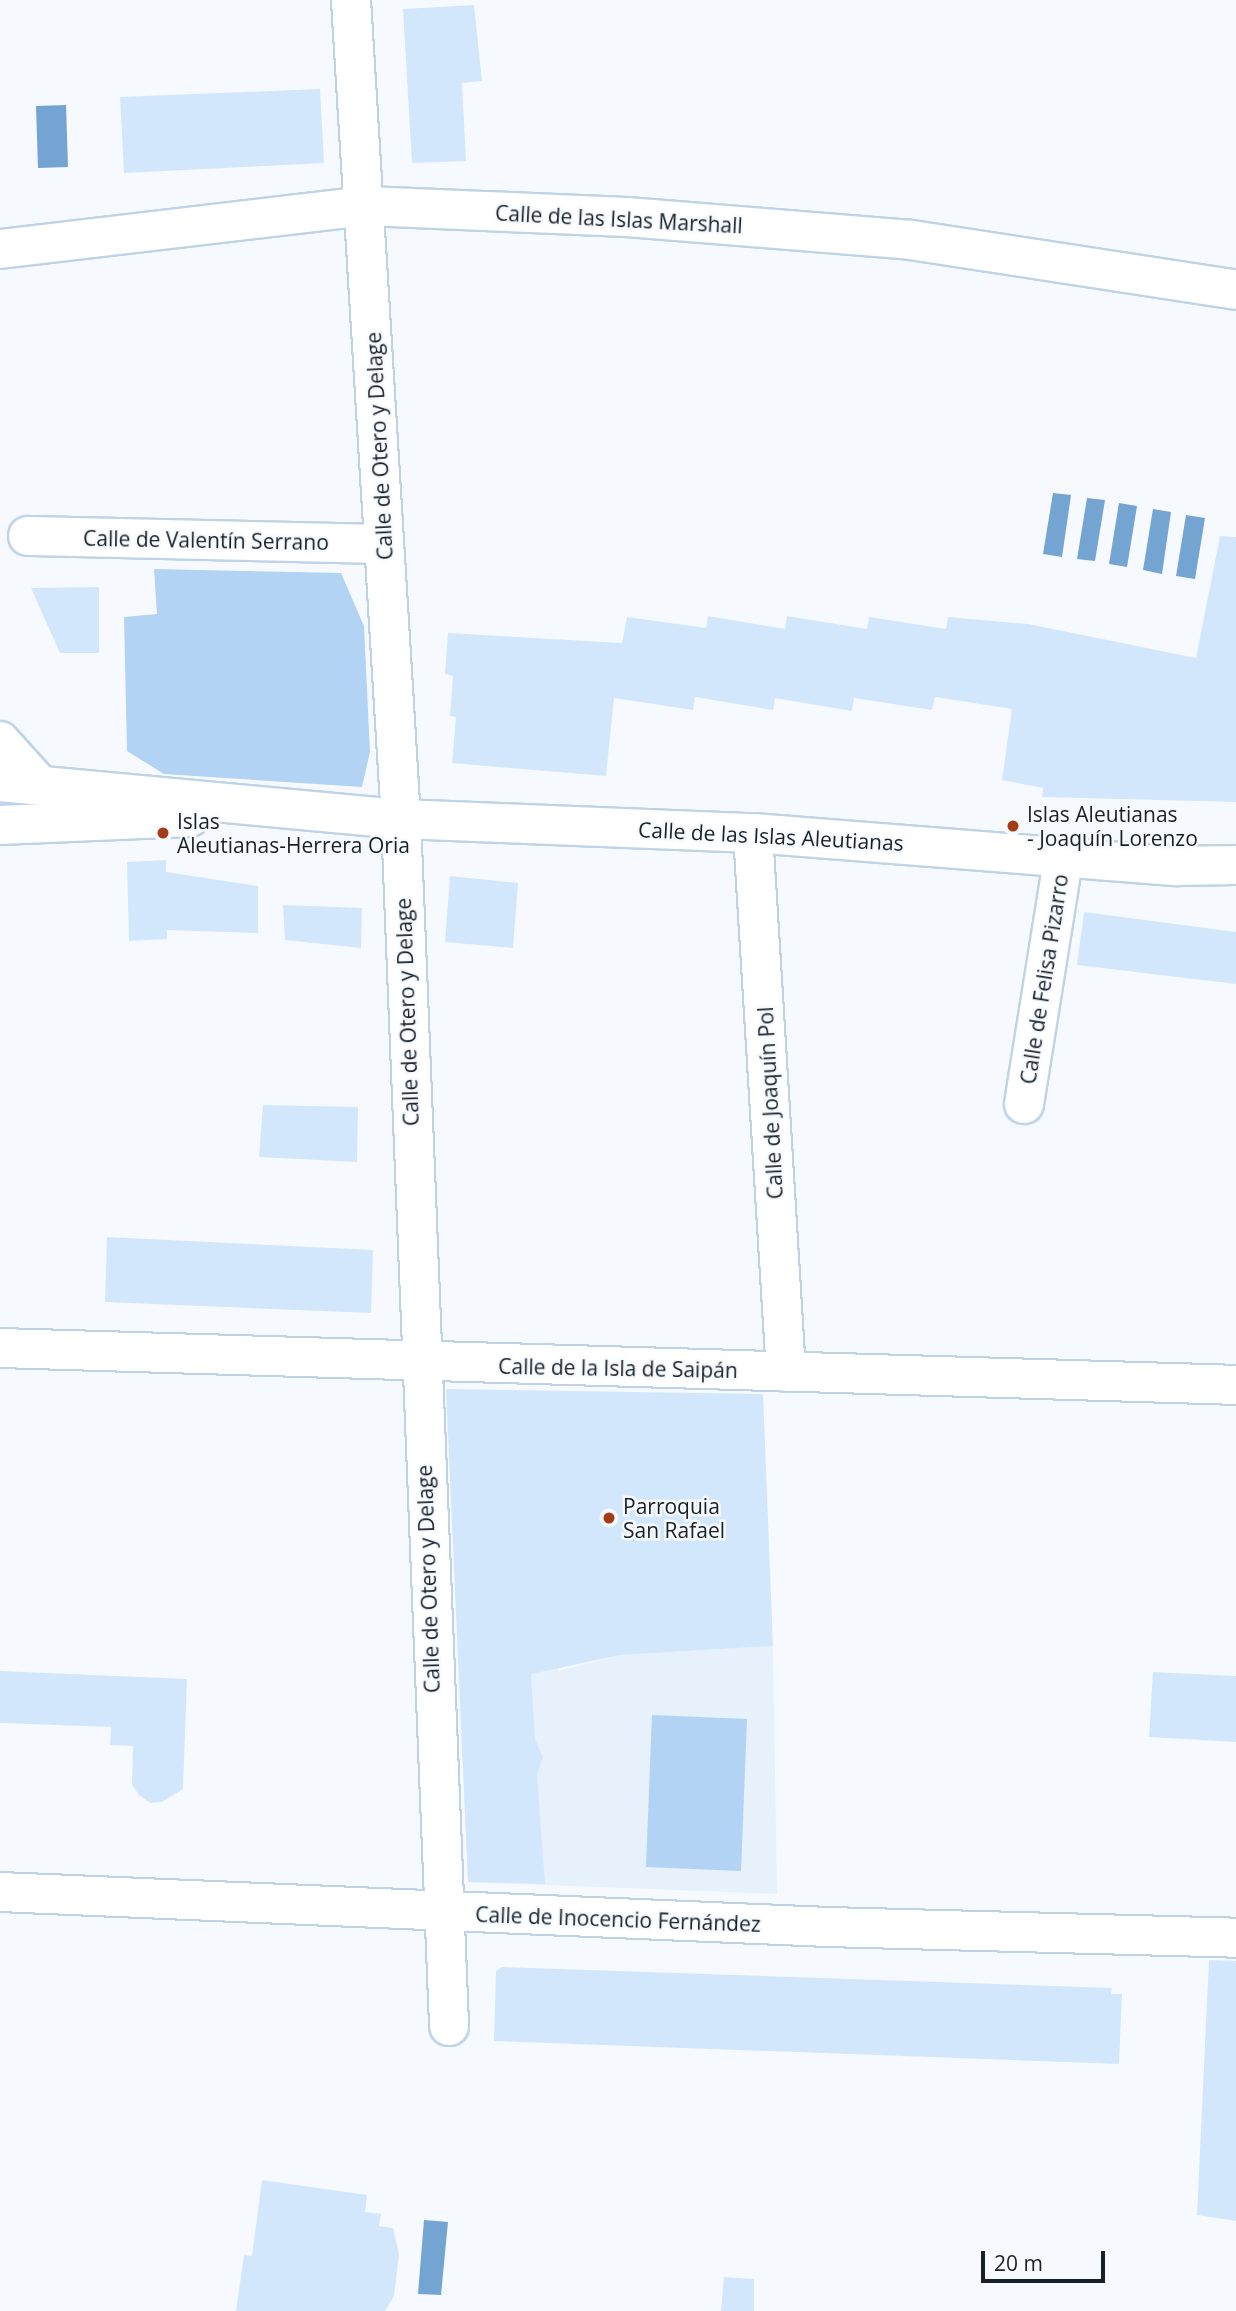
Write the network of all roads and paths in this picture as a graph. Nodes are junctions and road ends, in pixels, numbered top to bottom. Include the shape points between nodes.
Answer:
1 (351, 0) edge
2 (366, 206) junction
3 (0, 248) edge
4 (1236, 290) edge
5 (28, 536) dead end
6 (384, 544) junction
7 (0, 741) edge
8 (0, 782) edge
9 (38, 783) junction
10 (305, 810) junction
11 (401, 819) junction
12 (0, 825) edge
13 (753, 833) junction
14 (1064, 855) junction
15 (1236, 865) edge
16 (1024, 1104) dead end
17 (0, 1348) edge
18 (419, 1365) junction
19 (786, 1372) junction
20 (1236, 1385) edge
21 (0, 1892) edge
22 (441, 1912) junction
23 (1236, 1938) edge
24 (449, 2026) dead end

1 - 2 street, Calle de Otero y Delage
2 - 3 street, Calle de las Islas Marshall
2 - 4 street, Calle de las Islas Marshall via 627,217 911,240
2 - 6 street, Calle de Otero y Delage
5 - 6 street, Calle de Valentín Serrano
6 - 11 street, Calle de Otero y Delage
7 - 9 street
8 - 9 street, Calle de las Islas Aleutianas
9 - 10 street, Calle de las Islas Aleutianas
10 - 11 street, Calle de las Islas Aleutianas
10 - 12 street, Calle de las Islas Aleutianas
11 - 13 street, Calle de las Islas Aleutianas
11 - 18 street, Calle de Otero y Delage
13 - 14 street, Calle de las Islas Aleutianas
13 - 19 street, Calle de Joaquín Pol
14 - 15 street, Calle de las Islas Aleutianas via 1177,866
14 - 16 street, Calle de Felisa Pizarro
17 - 18 street, Calle de la Isla de Saipán
18 - 19 street, Calle de la Isla de Saipán
18 - 22 street, Calle de Otero y Delage
19 - 20 street, Calle de la Isla de Saipán
21 - 22 street, Calle de Inocencio Fernández
22 - 23 street, Calle de Inocencio Fernández
22 - 24 street, Calle de Otero y Delage

